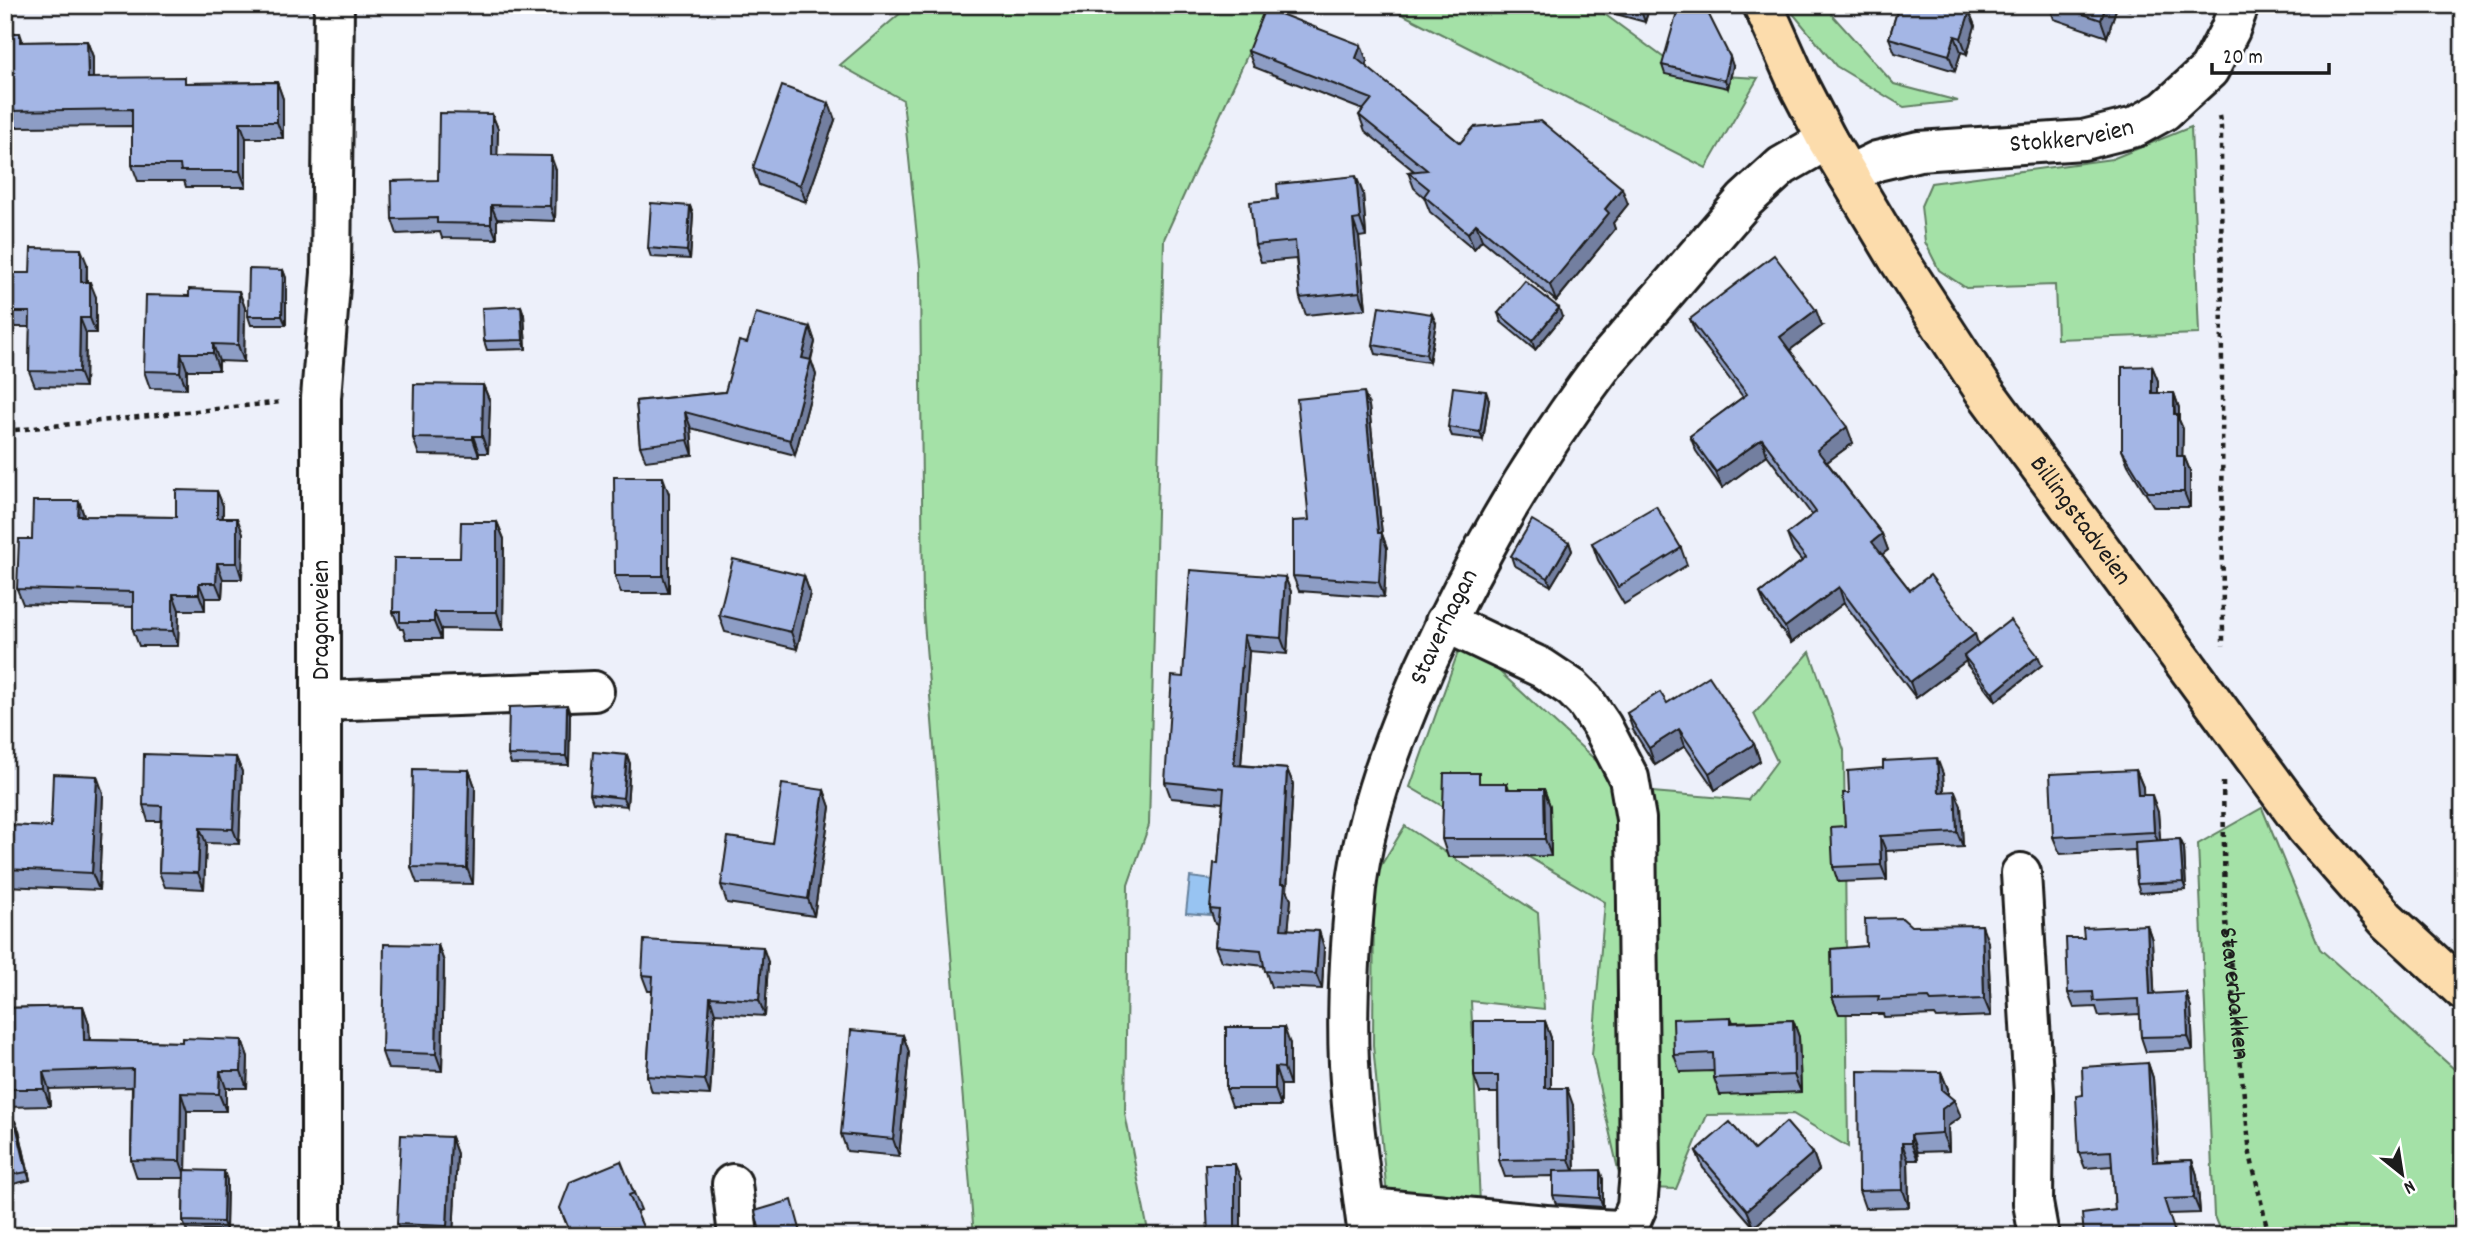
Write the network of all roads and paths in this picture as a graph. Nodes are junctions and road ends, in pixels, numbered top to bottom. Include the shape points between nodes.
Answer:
1 (334, 5) edge
2 (1763, 5) edge
3 (2239, 5) edge
4 (2209, 70) junction
5 (1827, 140) junction
6 (1848, 175) junction
7 (321, 398) junction
8 (5, 431) edge
9 (1445, 622) junction
10 (2223, 656) dead end
11 (594, 691) dead end
12 (322, 701) junction
13 (2223, 777) dead end
14 (2021, 873) dead end
15 (2463, 990) edge
16 (732, 1184) dead end
17 (1366, 1222) edge
18 (321, 1236) edge
19 (738, 1236) edge
20 (2039, 1236) edge
21 (2269, 1236) edge

1 - 7 street, Dragonveien via 331,273
2 - 5 main road, Billingstadveien
3 - 4 street, Stokkerveien
4 - 6 street, Stokkerveien via 2164,111 2135,127 2082,140 1919,151 1877,161
4 - 10 path via 2221,127
5 - 6 main road, Billingstadveien
5 - 9 street, Staverhagan via 1782,166 1745,200 1605,362 1504,512
6 - 15 main road, Billingstadveien via 1985,392 2306,828 2386,919
7 - 8 path
7 - 12 street, Dragonveien
9 - 17 street, Staverhagan via 1395,734 1373,800 1357,886 1348,987 1350,1066
9 - 17 street via 1542,668 1572,688 1602,726 1629,778 1636,819 1637,1207 1630,1223 1620,1230 1432,1213
11 - 12 street
12 - 18 street, Dragonveien
13 - 21 path, Staverbakken via 2225,911 2250,1154
14 - 20 street via 2035,1092 2033,1203
16 - 19 street

